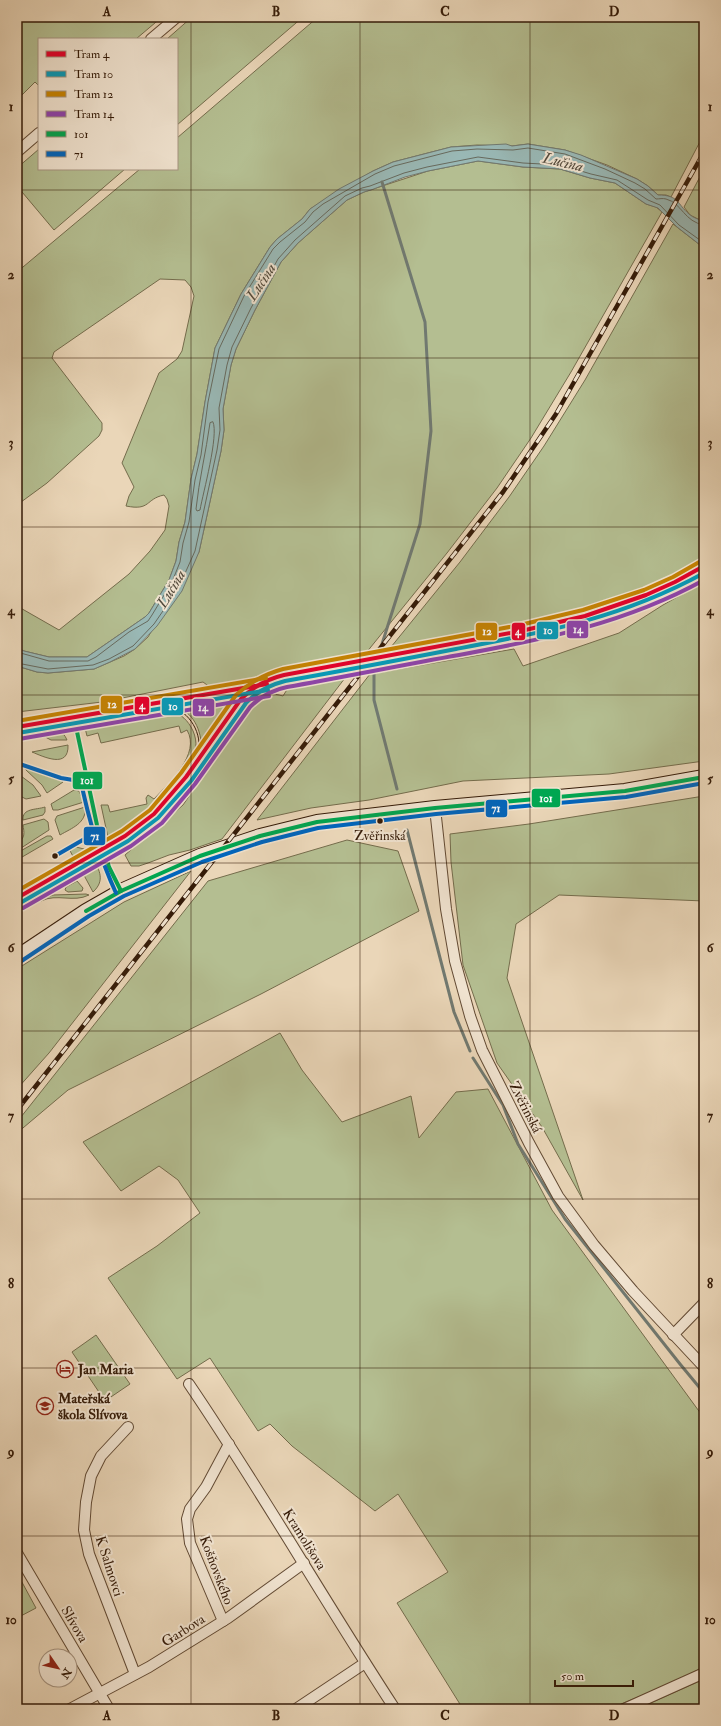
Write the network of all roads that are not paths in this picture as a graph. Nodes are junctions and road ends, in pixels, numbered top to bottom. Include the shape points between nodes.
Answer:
1 (177, 17) edge
2 (151, 38) edge
3 (38, 134) edge
4 (17, 152) edge
5 (704, 777) edge
6 (435, 808) junction
7 (17, 957) edge
8 (704, 1303) edge
9 (673, 1335) junction
10 (704, 1368) edge
11 (189, 1384) dead end
12 (128, 1427) dead end
13 (229, 1444) junction
14 (17, 1552) edge
15 (304, 1563) junction
16 (222, 1621) junction
17 (365, 1663) junction
18 (704, 1673) edge
19 (135, 1674) junction
20 (99, 1693) junction
21 (70, 1709) edge
22 (109, 1709) edge
23 (296, 1709) edge
24 (395, 1709) edge
25 (624, 1709) edge

1 - 2 street
3 - 4 street
5 - 6 main road via 625,791
6 - 7 main road via 317,822 260,836 200,856 121,891
6 - 9 street, Zvěřinská via 446,909 455,961 482,1050 528,1143 558,1196 594,1245
8 - 9 street
9 - 10 street, Zvěřinská
11 - 13 street, Kramolišova
12 - 19 street, K Salmovci via 101,1456 91,1476 84,1530 89,1554
13 - 15 street, Kramolišova
13 - 16 street, Košňovského via 206,1487 190,1509 187,1519 190,1543
14 - 20 street, Slívova
15 - 16 street, Garbova
15 - 17 street, Kramolišova
16 - 19 street, Garbova
17 - 23 street
17 - 24 street, Kramolišova
18 - 25 street
19 - 20 street, Garbova
20 - 21 street, Garbova
20 - 22 street, Slívova

